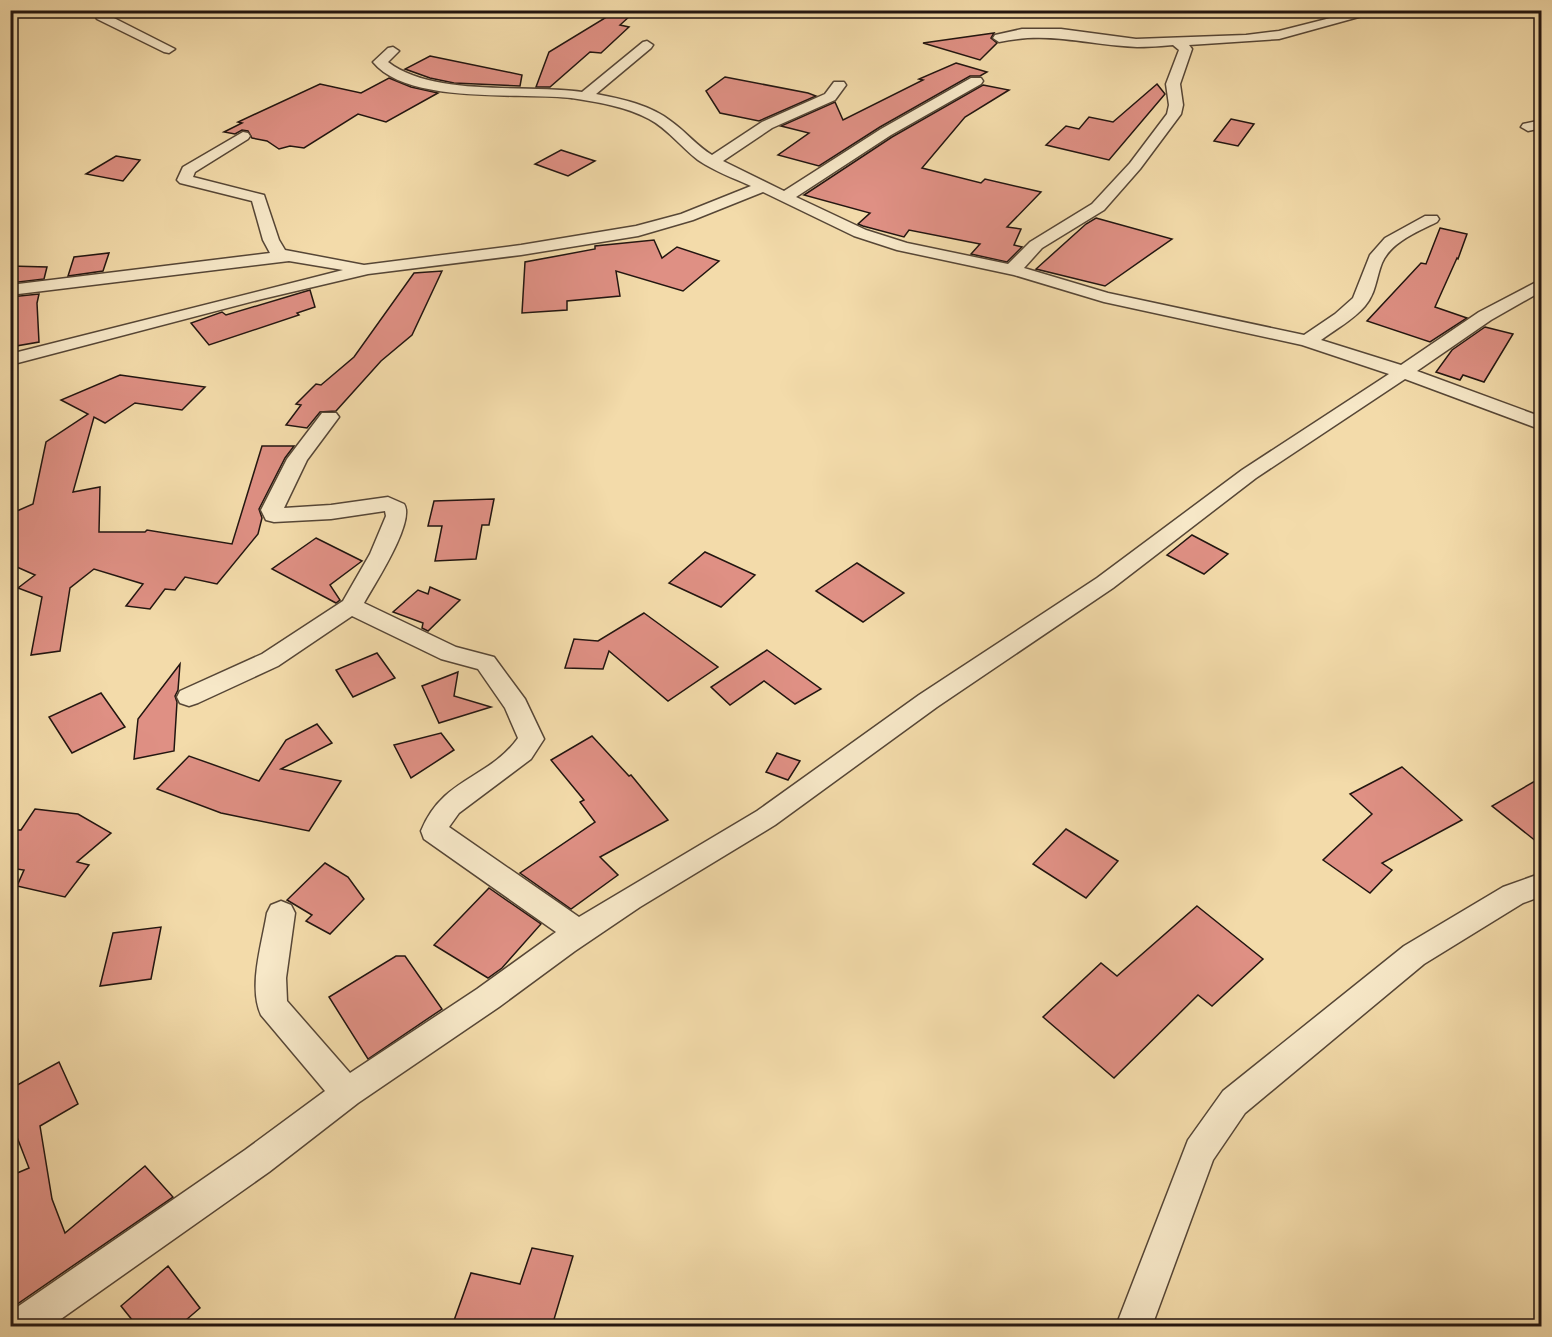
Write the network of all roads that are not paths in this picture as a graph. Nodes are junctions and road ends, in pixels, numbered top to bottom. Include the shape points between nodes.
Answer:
1 (98, 10) edge
2 (1378, 10) edge
3 (999, 38) dead end
4 (1177, 42) junction
5 (646, 45) dead end
6 (169, 49) dead end
7 (393, 51) dead end
8 (976, 81) dead end
9 (839, 85) dead end
10 (584, 97) junction
11 (243, 136) dead end
12 (712, 162) junction
13 (763, 187) junction
14 (785, 197) junction
15 (1431, 219) dead end
16 (287, 256) junction
17 (368, 269) junction
18 (1012, 270) junction
19 (1542, 284) edge
20 (10, 290) edge
21 (1307, 341) junction
22 (10, 360) edge
23 (1403, 372) junction
24 (329, 417) dead end
25 (1542, 424) edge
26 (351, 606) junction
27 (189, 697) dead end
28 (1542, 884) edge
29 (281, 912) dead end
30 (579, 933) junction
31 (347, 1093) junction
32 (21, 1326) edge
33 (1134, 1326) edge

1 - 6 street via 101,16
2 - 4 street via 1263,38
3 - 4 street via 1022,33 1061,33 1133,43
4 - 18 street via 1186,50 1173,84 1174,114 1098,207 1040,243
5 - 10 street
7 - 10 street via 380,62 417,83
8 - 14 street via 886,132
9 - 12 street via 830,97 766,124
10 - 12 street via 624,104 651,114 668,124 691,150
11 - 16 street via 188,170 185,180 260,198 271,240 279,254
12 - 13 street
13 - 14 street
13 - 17 street via 687,217 638,231
14 - 18 street via 884,242
15 - 21 street via 1400,234 1383,250 1359,302
16 - 17 street
16 - 20 street
17 - 22 street
18 - 21 street via 1076,290
19 - 23 street via 1485,315
21 - 23 street
23 - 25 street
23 - 30 street via 1249,474 1105,583 928,701 765,818
24 - 26 street via 297,459 272,510 274,515 388,504 397,509 381,554
26 - 27 street via 270,660
26 - 30 street via 449,653 486,663 516,705 531,739 527,748 445,809 434,831
28 - 33 street via 1513,895 1414,955 1234,1102 1200,1151
29 - 31 street via 271,978 272,1006
30 - 31 street
31 - 32 street

